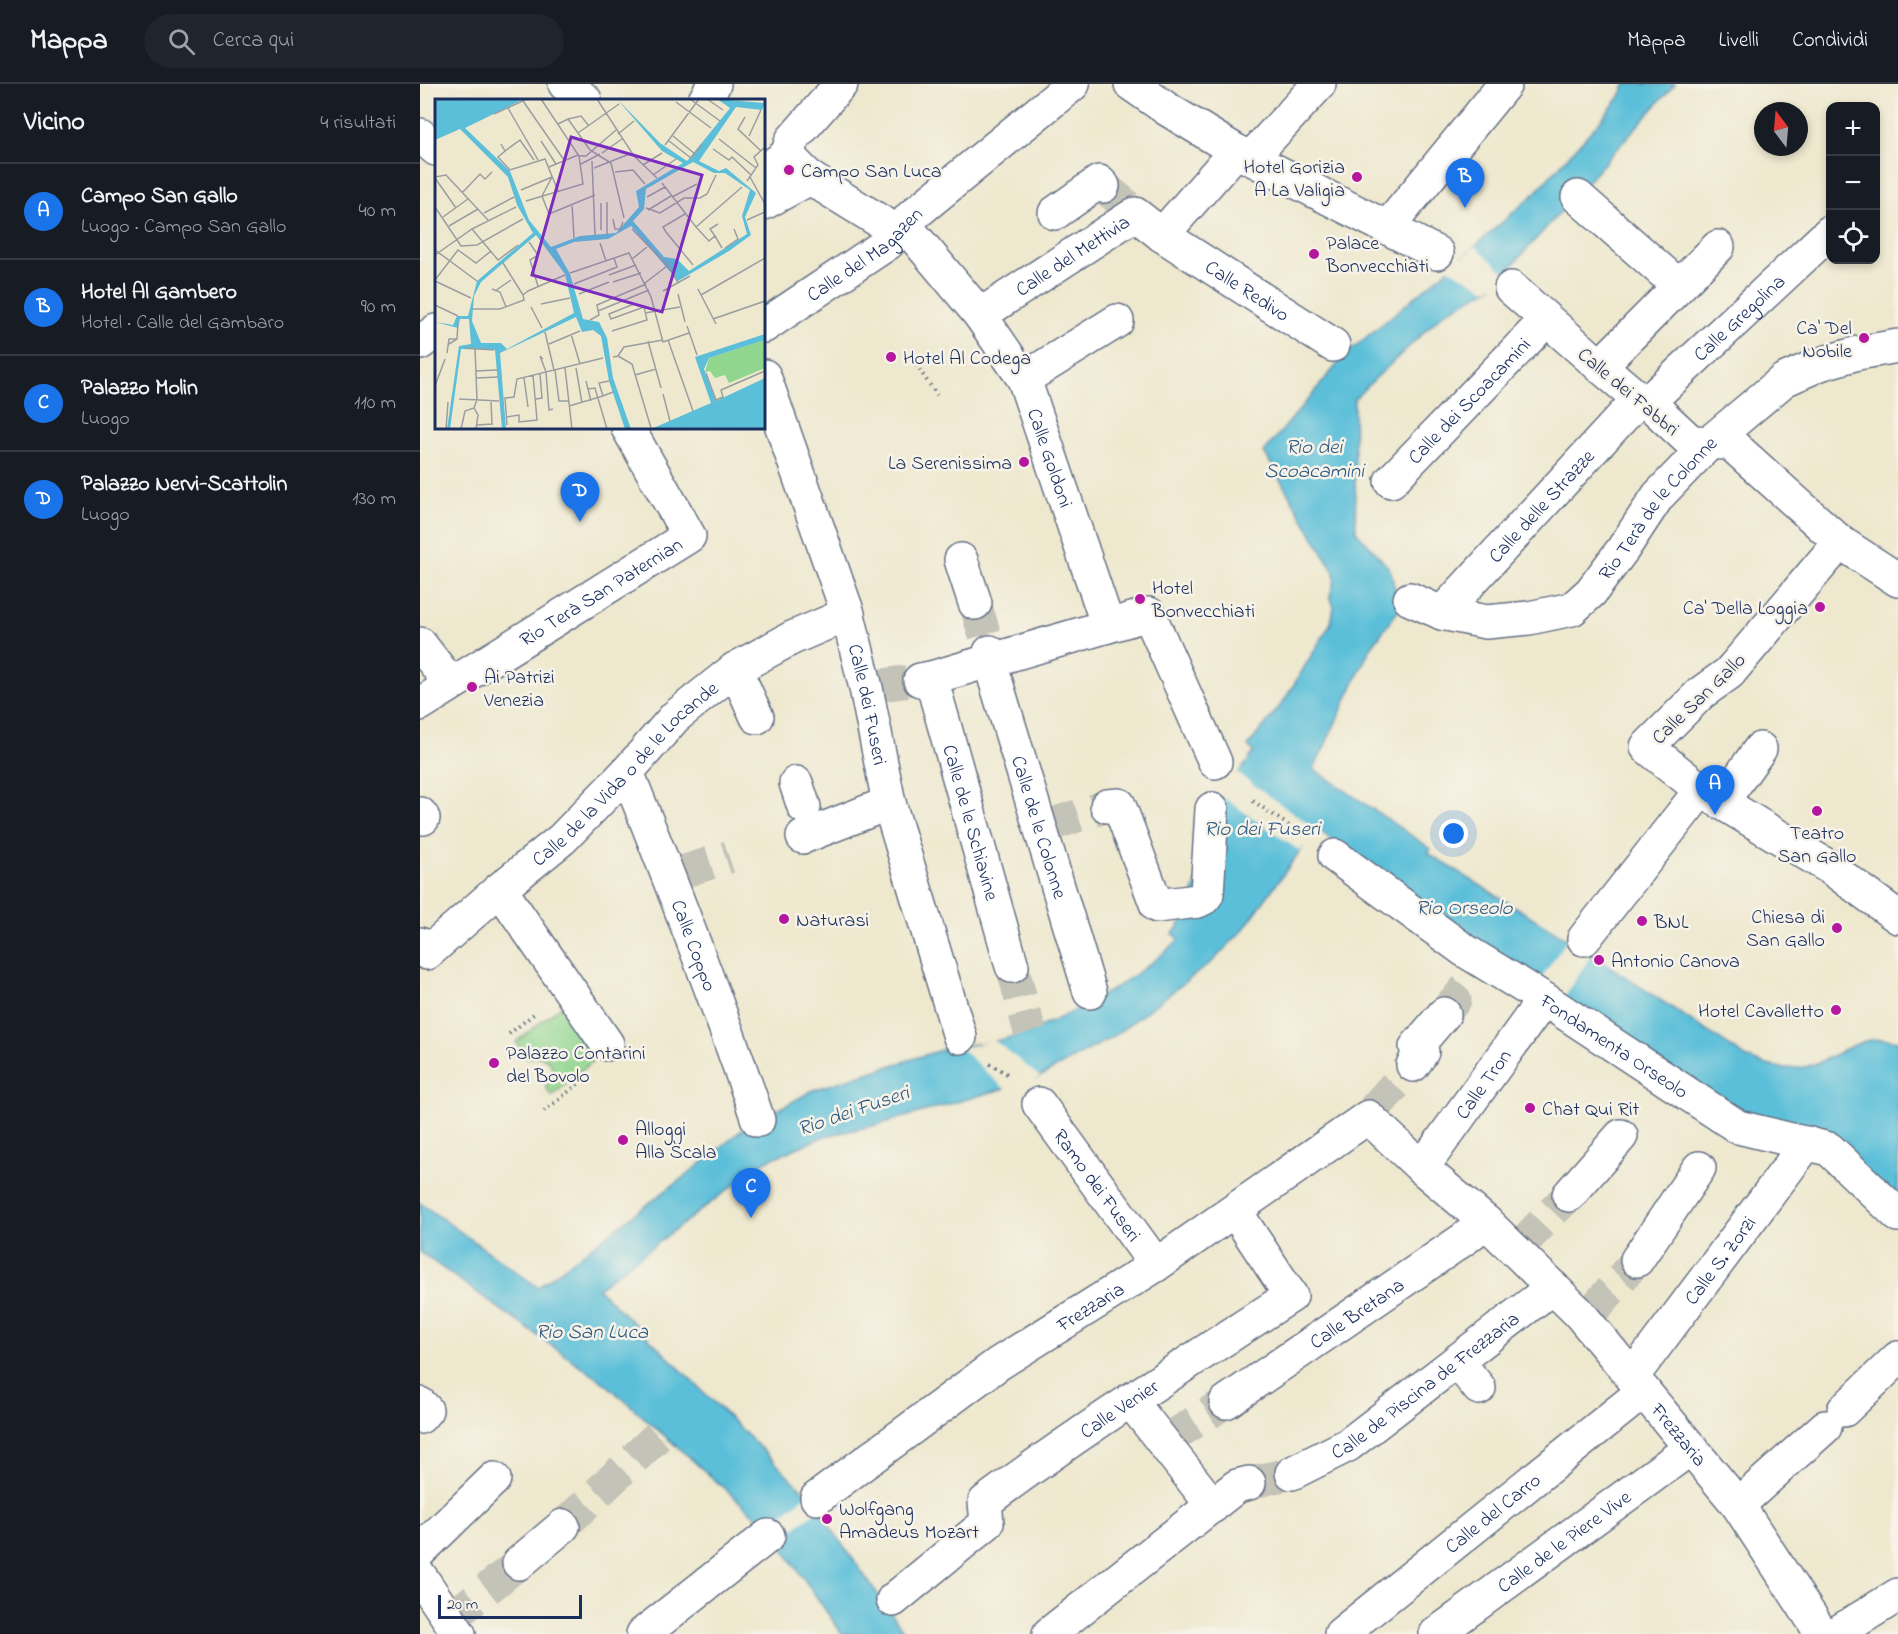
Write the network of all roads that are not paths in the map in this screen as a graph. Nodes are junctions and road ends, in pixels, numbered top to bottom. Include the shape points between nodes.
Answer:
1 (565, 84) edge
2 (714, 84) edge
3 (841, 84) edge
4 (1073, 84) edge
5 (1131, 84) edge
6 (1319, 84) edge
7 (1505, 84) edge
8 (584, 99) edge
9 (706, 99) edge
10 (420, 135) edge
11 (435, 148) edge
12 (1244, 154) junction
13 (777, 159) edge
14 (810, 178) junction
15 (1578, 197) dead end
16 (765, 202) edge
17 (1122, 202) junction
18 (1055, 213) dead end
19 (1388, 226) junction
20 (898, 231) junction
21 (1162, 235) junction
22 (1826, 236) edge
23 (1718, 247) dead end
24 (1437, 253) dead end
25 (1679, 286) junction
26 (1511, 288) dead end
27 (980, 315) junction
28 (1546, 320) junction
29 (1117, 321) dead end
30 (765, 325) edge
31 (435, 332) edge
32 (420, 343) edge
33 (1333, 345) dead end
34 (1898, 346) edge
35 (1600, 366) junction
36 (765, 379) edge
37 (1024, 379) junction
38 (1643, 400) junction
39 (629, 429) edge
40 (1709, 442) junction
41 (1392, 481) dead end
42 (1840, 542) junction
43 (961, 560) dead end
44 (1898, 580) edge
45 (1410, 599) dead end
46 (975, 603) tunnel mouth
47 (848, 614) junction
48 (1442, 614) junction
49 (1108, 626) junction
50 (420, 644) edge
51 (991, 656) junction
52 (735, 669) junction
53 (460, 678) junction
54 (420, 704) edge
55 (757, 717) dead end
56 (1760, 750) dead end
57 (1215, 762) dead end
58 (627, 772) junction
59 (1712, 796) junction
60 (889, 803) junction
61 (1107, 806) dead end
62 (1212, 809) dead end
63 (805, 817) dead end
64 (1335, 856) road end
65 (500, 889) junction
66 (1898, 917) edge
67 (1584, 939) dead end
68 (420, 944) edge
69 (1012, 966) tunnel mouth
70 (1090, 992) dead end
71 (1544, 999) junction
72 (1444, 1014) tunnel mouth
73 (960, 1037) dead end
74 (607, 1044) dead end
75 (1413, 1065) tunnel mouth
76 (1039, 1104) dead end
77 (758, 1120) dead end
78 (1622, 1136) dead end
79 (1807, 1143) junction
80 (1422, 1168) junction
81 (1699, 1168) dead end
82 (1569, 1195) tunnel mouth
83 (1235, 1211) junction
84 (1898, 1215) edge
85 (1486, 1222) junction
86 (1637, 1260) tunnel mouth
87 (1156, 1265) junction
88 (1553, 1287) junction
89 (1898, 1358) edge
90 (1457, 1361) junction
91 (1638, 1384) junction
92 (1479, 1388) dead end
93 (1130, 1400) junction
94 (1226, 1402) tunnel mouth
95 (420, 1404) edge
96 (420, 1417) edge
97 (1691, 1448) junction
98 (1292, 1473) tunnel mouth
99 (494, 1479) dead end
100 (1249, 1483) tunnel mouth
101 (817, 1498) dead end
102 (1738, 1504) junction
103 (1213, 1506) junction
104 (563, 1526) tunnel mouth
105 (768, 1536) dead end
106 (420, 1551) edge
107 (519, 1563) tunnel mouth
108 (420, 1576) edge
109 (1898, 1595) edge
110 (893, 1600) dead end
111 (459, 1634) edge
112 (643, 1634) edge
113 (1048, 1634) edge
114 (1341, 1634) edge
115 (1436, 1634) edge
116 (1832, 1634) edge

1 - 8 street
2 - 9 street
3 - 13 street
4 - 20 street, Calle del Magazen
5 - 12 street
6 - 12 street
7 - 19 street
10 - 11 street
12 - 19 street
12 - 21 street
13 - 14 street
14 - 16 street
14 - 20 street, Calle Goldoni
15 - 25 street
17 - 18 street via 1099,182
17 - 21 street, Calle del Mettivia
17 - 27 street, Calle del Mettivia
19 - 24 street
20 - 27 street, Calle Goldoni via 913,235
20 - 30 street, Calle del Magazen via 888,243
21 - 33 street, Calle Redivo
22 - 38 street, Calle Gregolina
23 - 25 street
25 - 35 street
26 - 28 street, Calle dei Fabbri
27 - 37 street, Calle Goldoni
28 - 35 street, Calle dei Fabbri
28 - 41 street, Calle dei Scoacamini
29 - 37 street
31 - 32 street
34 - 40 street, Rio Terà de le Colonne via 1820,364 1784,380
35 - 38 street, Calle dei Fabbri
36 - 47 street, Calle dei Fuseri
37 - 49 street, Calle Goldoni
38 - 40 street, Calle dei Fabbri via 1691,442
38 - 48 street, Calle delle Strazze
39 - 53 street, Rio Terà San Paternian via 689,536
40 - 42 street, Calle dei Fabbri via 1730,443
40 - 48 street, Rio Terà de le Colonne via 1658,496 1617,558 1572,609 1486,622
42 - 44 street, Calle dei Fabbri
42 - 59 street, Calle San Gallo via 1729,673 1701,693 1647,747
43 - 46 street
45 - 48 street, Rio Terà de le Colonne
47 - 52 street, Calle de la Vida o de le Locande
47 - 60 street, Calle dei Fuseri via 870,687
49 - 51 street
49 - 57 street via 1149,614
50 - 53 street
51 - 69 street, Calle de le Schiavine via 926,679
51 - 70 street, Calle de le Colonne
52 - 55 street
52 - 58 street, Calle de la Vida o de le Locande via 675,717
53 - 54 street
56 - 59 street
58 - 65 street, Calle de la Vida o de le Locande via 562,838
58 - 77 street, Calle Coppo via 669,867
59 - 66 street via 1829,867
59 - 67 street
60 - 63 street
60 - 73 street, Calle dei Fuseri
61 - 62 street via 1119,805 1157,906 1198,900 1207,894
64 - 71 street, Fondamenta Orseolo via 1462,953
65 - 68 street, Calle de la Vida o de le Locande via 427,953
65 - 74 street
71 - 79 street, Fondamenta Orseolo via 1738,1127
71 - 80 street, Calle Tron
72 - 75 street via 1416,1047 1422,1052
76 - 87 street, Ramo dei Fuseri
78 - 82 street
79 - 84 street, Fondamenta Orseolo via 1829,1149
79 - 91 street, Calle S. Zorzi
80 - 83 street, Frezzaria via 1370,1114
80 - 85 street, Frezzaria
81 - 86 street
83 - 87 street, Frezzaria
83 - 93 street, Calle Venier via 1291,1296
85 - 88 street, Frezzaria
85 - 94 street, Calle Bretana
87 - 101 street, Frezzaria via 998,1364
88 - 90 street, Calle de Piscina de Frezzaria
88 - 91 street, Frezzaria via 1587,1317
89 - 102 street
90 - 92 street
90 - 98 street, Calle de Piscina de Frezzaria via 1348,1445
91 - 97 street, Frezzaria
91 - 114 street, Calle del Carro
93 - 103 street
93 - 110 street, Calle Venier via 985,1502 987,1523
95 - 96 street via 426,1410
97 - 102 street, Frezzaria
97 - 115 street, Calle de le Piere Vive
99 - 106 street
100 - 103 street via 1237,1486
102 - 116 street, Frezzaria
103 - 113 street
104 - 107 street
105 - 112 street
108 - 111 street
109 - 116 street

